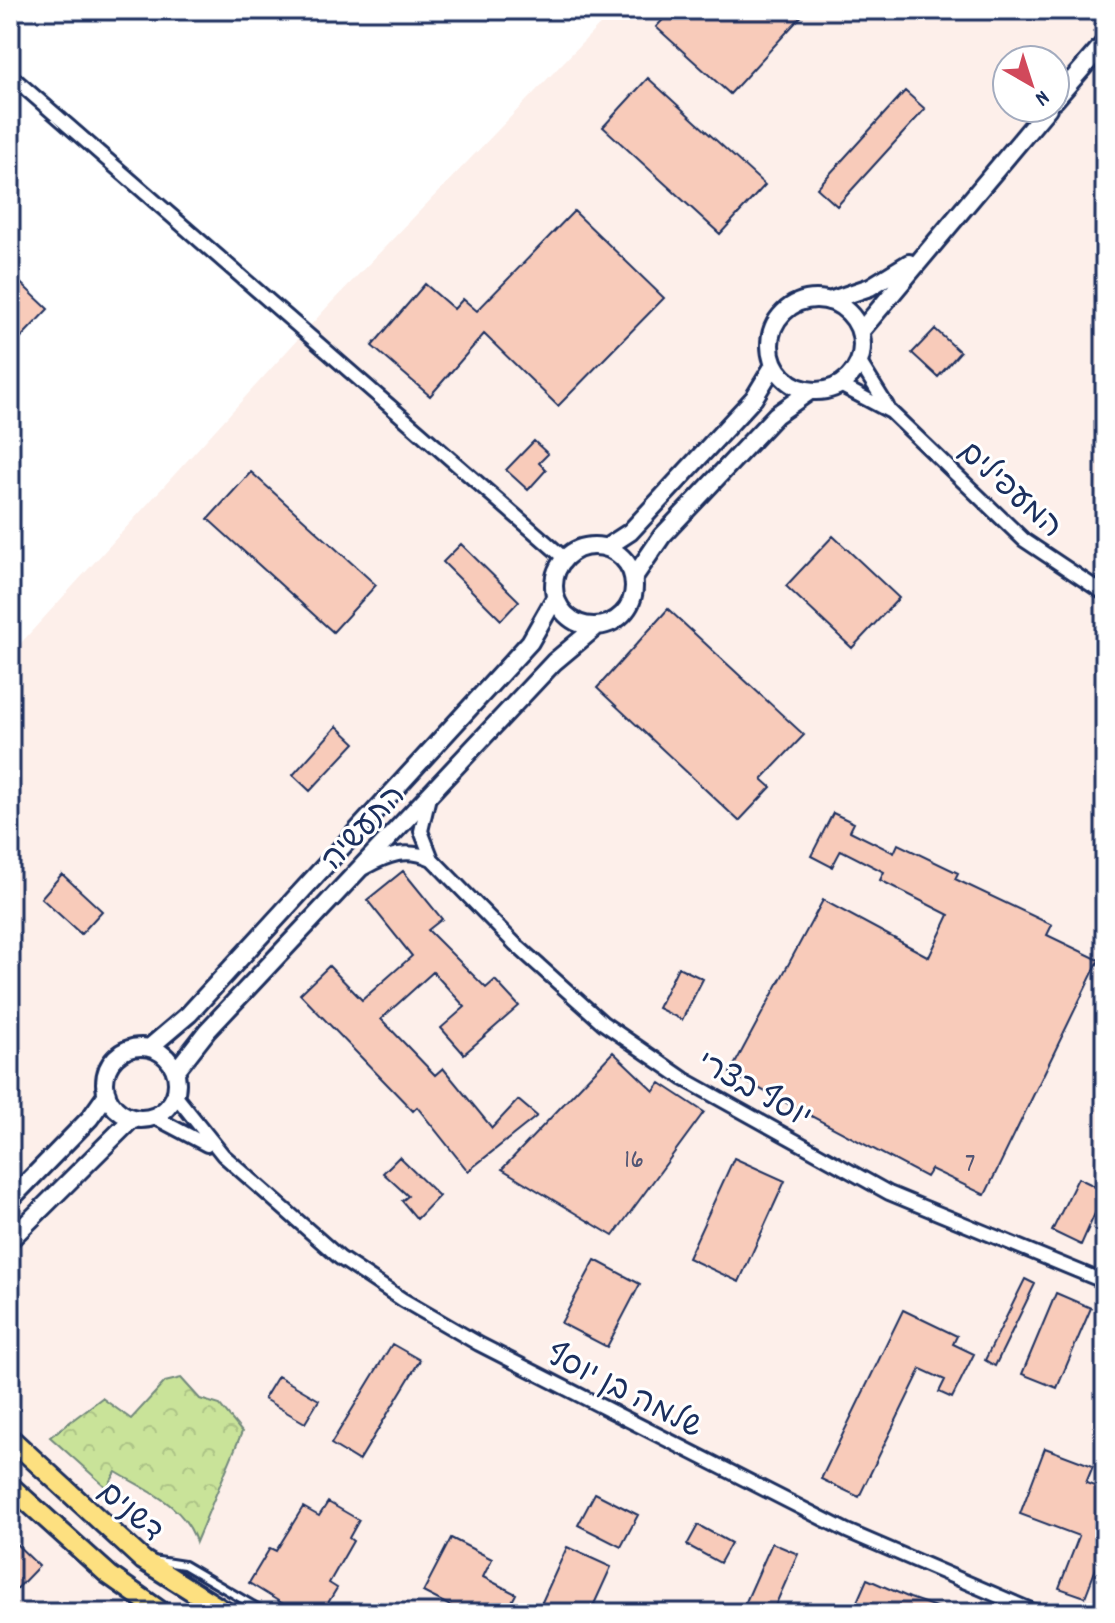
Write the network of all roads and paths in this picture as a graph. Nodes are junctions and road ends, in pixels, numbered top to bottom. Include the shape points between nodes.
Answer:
1 (1105, 42) edge
2 (10, 75) edge
3 (1071, 81) edge
4 (1034, 124) edge
5 (926, 250) junction
6 (829, 301) junction
7 (860, 332) junction
8 (859, 361) junction
9 (774, 365) junction
10 (840, 385) junction
11 (810, 391) junction
12 (891, 412) junction
13 (607, 547) junction
14 (564, 558) junction
15 (634, 577) junction
16 (1105, 594) edge
17 (555, 598) junction
18 (597, 626) junction
19 (429, 797) junction
20 (432, 859) junction
21 (356, 873) junction
22 (149, 1048) junction
23 (175, 1072) junction
24 (107, 1094) junction
25 (175, 1095) junction
26 (154, 1117) junction
27 (133, 1118) junction
28 (223, 1155) junction
29 (10, 1200) edge
30 (10, 1240) edge
31 (1105, 1282) edge
32 (10, 1438) edge
33 (10, 1486) edge
34 (143, 1560) junction
35 (163, 1613) edge
36 (227, 1613) edge
37 (266, 1613) edge
38 (1038, 1613) edge

1 - 3 street
2 - 14 street
4 - 5 street
5 - 6 street via 870,287
5 - 7 street
6 - 7 street via 853,318
6 - 9 street via 799,302 776,321 769,350
7 - 8 street
8 - 10 street
8 - 12 street, המעפילים
9 - 11 street via 783,378
9 - 13 street via 754,398 630,532
10 - 11 street
10 - 12 street, המעפילים
11 - 15 street via 776,415 662,536
12 - 16 street, המעפילים via 1024,540
13 - 14 street via 584,547
13 - 15 street via 619,554
14 - 17 street via 556,570
15 - 18 street via 631,604 611,623
17 - 18 street via 571,620
17 - 22 street, התעשיה via 530,642 189,1014
18 - 19 street, התעשיה via 554,662
19 - 20 street via 421,831
19 - 21 street, התעשיה
20 - 21 street via 419,853 395,854
20 - 31 street, יוסף בצרי via 603,1023 684,1079 889,1193
21 - 23 street, התעשיה
22 - 23 street via 161,1053
22 - 24 street via 125,1051 115,1059 108,1069
23 - 25 street
24 - 27 street
24 - 29 street
25 - 26 street
25 - 28 street, שלמה בן יוסף
26 - 27 street
26 - 28 street, שלמה בן יוסף
27 - 30 street
28 - 38 street, שלמה בן יוסף via 340,1258 479,1344 847,1531
32 - 34 main road, דשנים
33 - 35 main road, דשנים via 109,1575
34 - 36 main road, דשנים
34 - 37 lane via 184,1565

